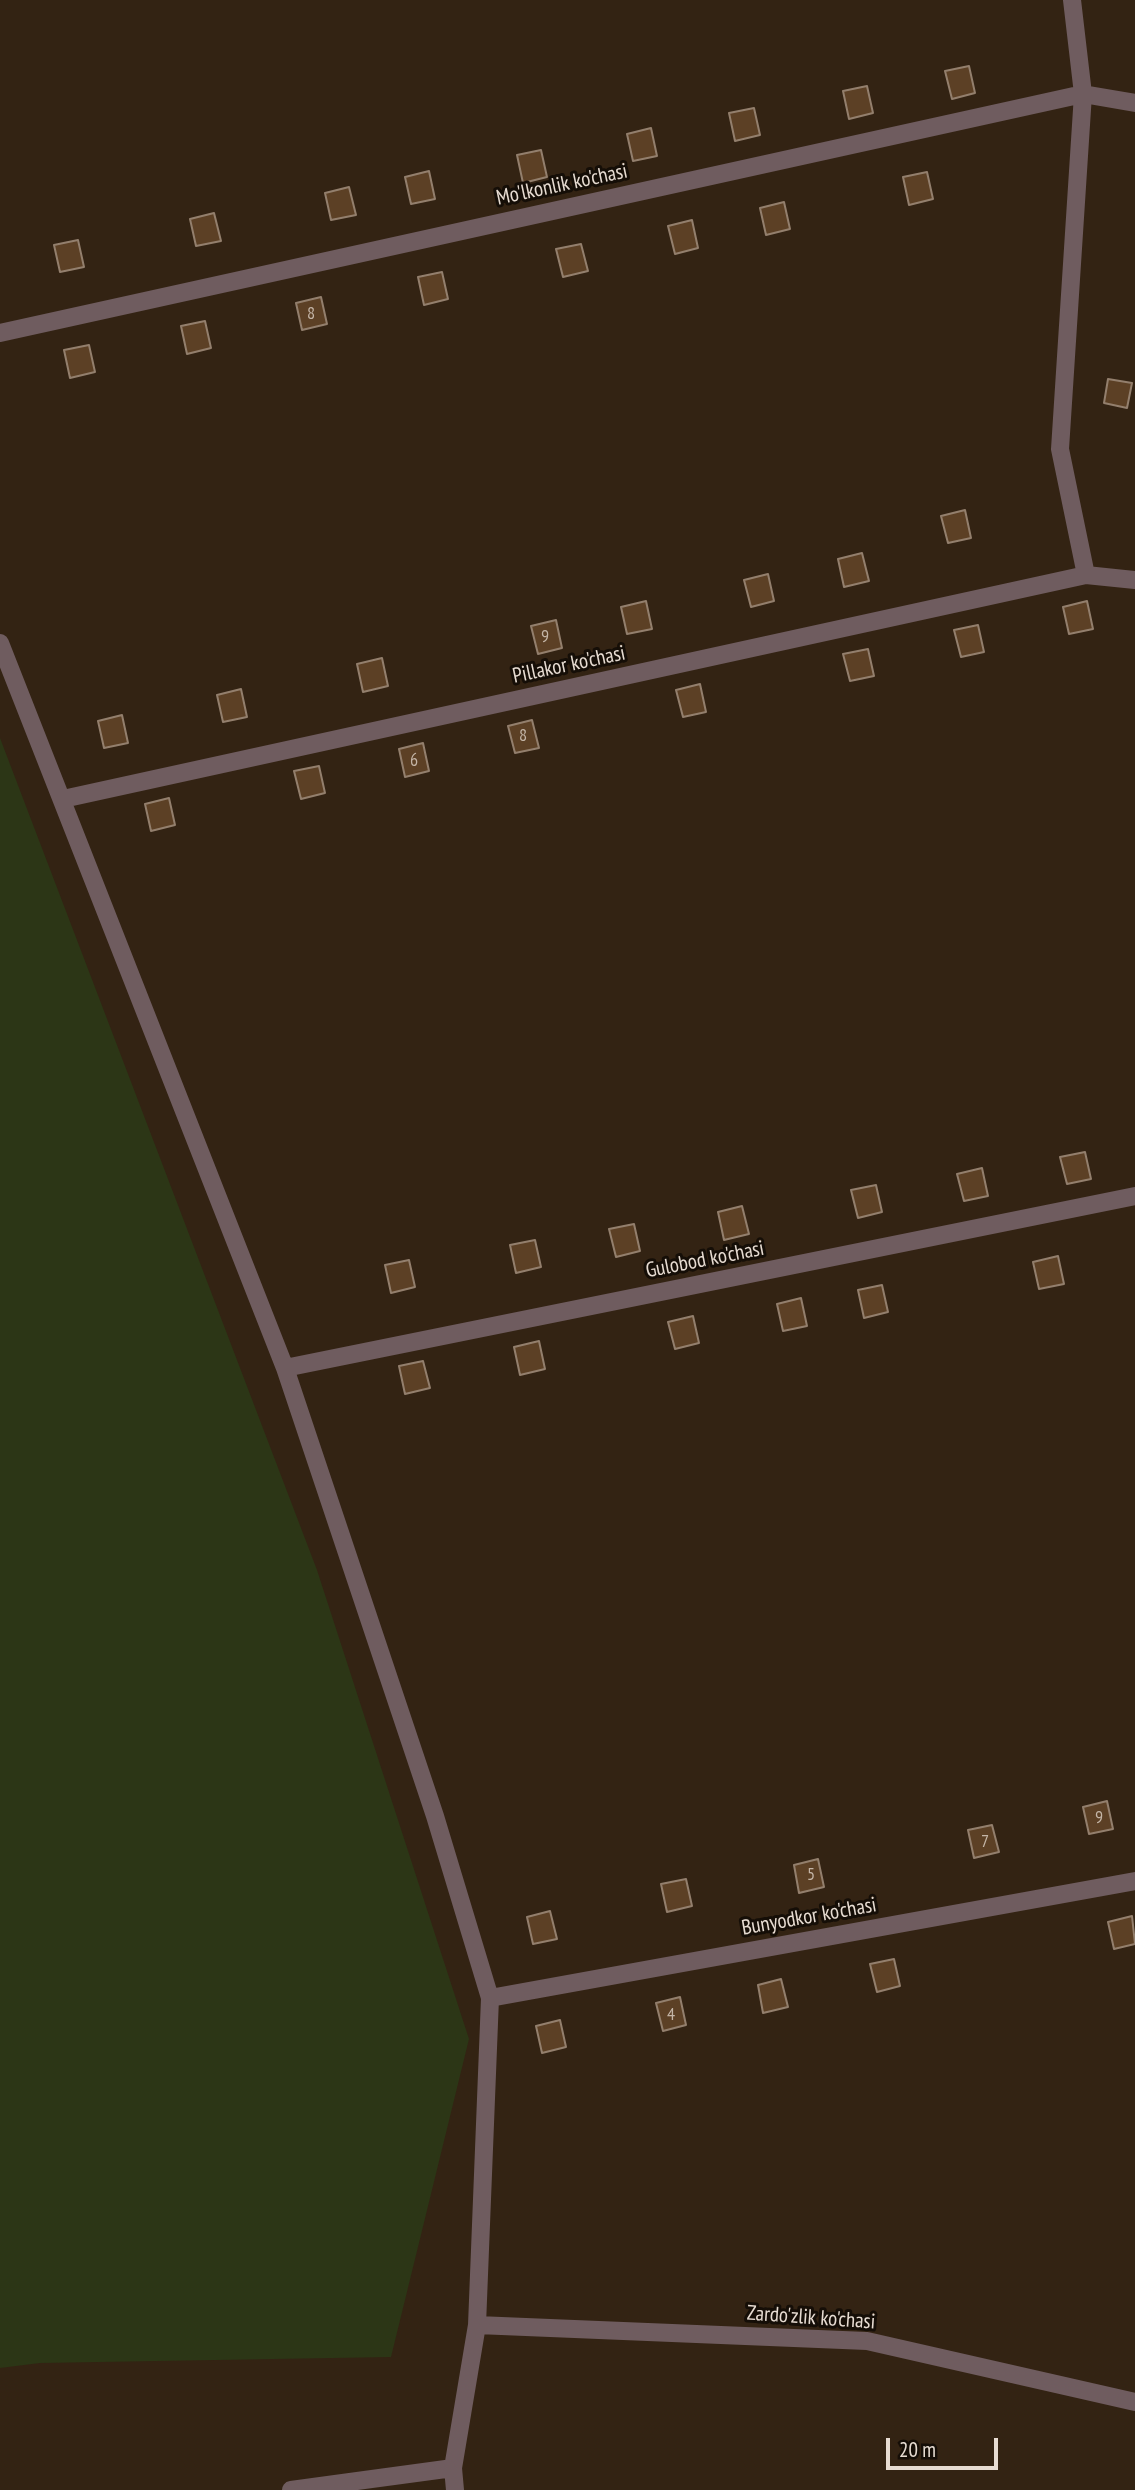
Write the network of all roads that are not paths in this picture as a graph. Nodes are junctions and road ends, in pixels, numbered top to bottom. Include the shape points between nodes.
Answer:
1 (1072, 0) edge
2 (1083, 94) junction
3 (1135, 103) edge
4 (0, 333) edge
5 (1086, 575) junction
6 (1135, 580) edge
7 (0, 643) edge
8 (63, 799) junction
9 (1135, 1196) edge
10 (285, 1368) junction
11 (1135, 1881) edge
12 (490, 1998) junction
13 (477, 2325) junction
14 (1135, 2402) edge
15 (453, 2468) junction
16 (291, 2490) edge
17 (454, 2490) edge

1 - 2 street
2 - 3 street, Mo'lkonlik ko'chasi
2 - 4 street, Mo'lkonlik ko'chasi
2 - 5 street via 1060,449
5 - 6 street, Pillakor ko'chasi
5 - 8 street, Pillakor ko'chasi
7 - 8 street
8 - 10 street
9 - 10 street, Gulobod ko'chasi
10 - 12 street via 435,1816
11 - 12 street, Bunyodkor ko'chasi
12 - 13 street
13 - 14 street, Zardo'zlik ko'chasi via 867,2341
13 - 15 street
15 - 16 street
15 - 17 street

